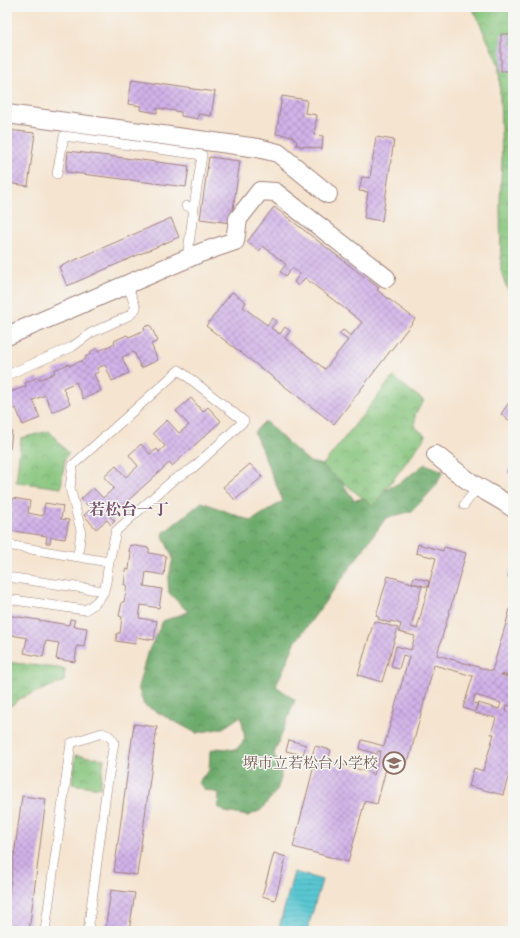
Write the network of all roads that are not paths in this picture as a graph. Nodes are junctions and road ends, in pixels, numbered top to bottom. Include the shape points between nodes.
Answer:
1 (7, 114) edge
2 (57, 174) dead end
3 (328, 194) dead end
4 (189, 258) junction
5 (386, 278) dead end
6 (127, 284) junction
7 (10, 331) edge
8 (7, 375) edge
9 (436, 455) dead end
10 (478, 487) junction
11 (464, 505) dead end
12 (513, 508) edge
13 (7, 545) edge
14 (78, 556) junction
15 (109, 562) junction
16 (7, 577) edge
17 (104, 591) junction
18 (7, 599) edge
19 (45, 931) edge
20 (88, 931) edge

1 - 3 street via 259,143 278,153
2 - 4 lane via 64,136 202,155 190,207
4 - 5 street via 235,241 238,219 260,191 275,192
4 - 6 street
6 - 7 street
6 - 8 lane via 136,308 130,315 91,332 72,347
9 - 10 street
10 - 11 lane
10 - 12 street
13 - 14 lane
14 - 15 lane
14 - 15 lane via 81,530 70,488 73,465 179,370 244,421 193,468 173,480 116,531
15 - 17 lane
16 - 17 lane
17 - 18 lane via 96,604 85,610
19 - 20 lane via 71,743 102,733 114,742

